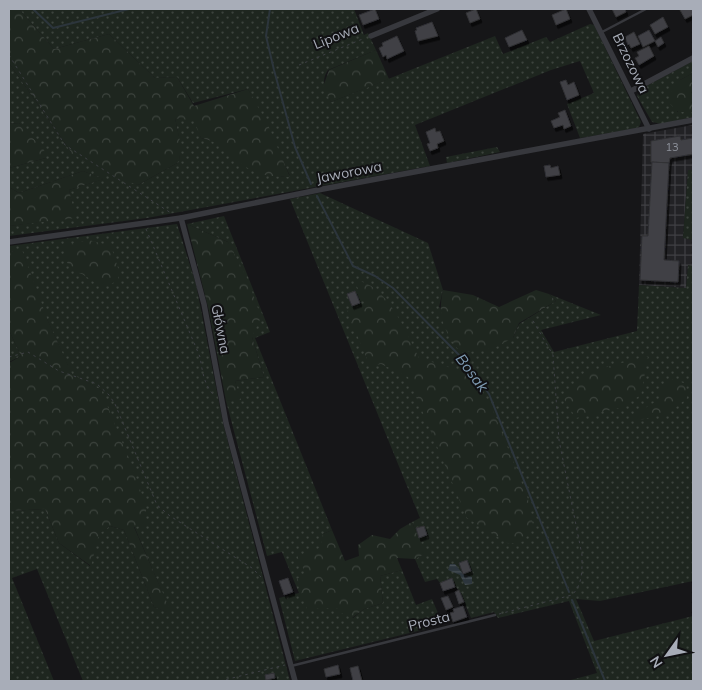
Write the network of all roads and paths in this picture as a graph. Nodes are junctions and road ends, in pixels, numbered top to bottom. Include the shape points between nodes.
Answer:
1 (437, 9) edge
2 (589, 9) edge
3 (646, 9) edge
4 (602, 32) junction
5 (371, 36) joint
6 (9, 55) edge
7 (693, 58) edge
8 (298, 65) dead end
9 (631, 91) junction
10 (693, 120) edge
11 (649, 129) junction
12 (181, 218) junction
13 (144, 223) junction
14 (9, 242) edge
15 (532, 319) dead end
16 (9, 357) edge
17 (221, 395) junction
18 (270, 589) junction
19 (495, 615) joint
20 (290, 665) junction
21 (220, 681) edge
22 (295, 681) edge

1 - 5 street, Lipowa
2 - 4 street, Brzozowa
3 - 4 lane
4 - 9 street, Brzozowa
5 - 8 path, Lipowa
6 - 12 path via 65,145
7 - 9 street
9 - 11 street, Brzozowa
10 - 11 street, Jaworowa
11 - 12 street, Jaworowa
12 - 13 street, Jaworowa
12 - 17 street, Główna via 204,304
13 - 14 street, Jaworowa
13 - 17 path via 200,356 210,392
15 - 19 path via 553,355 559,440 582,555 580,580 572,595
16 - 18 path via 28,352 58,371 73,378 89,380 102,388 115,404 158,505 252,568
17 - 18 street, Główna
18 - 20 street, Główna
19 - 20 lane, Prosta
20 - 21 path
20 - 22 street, Główna

